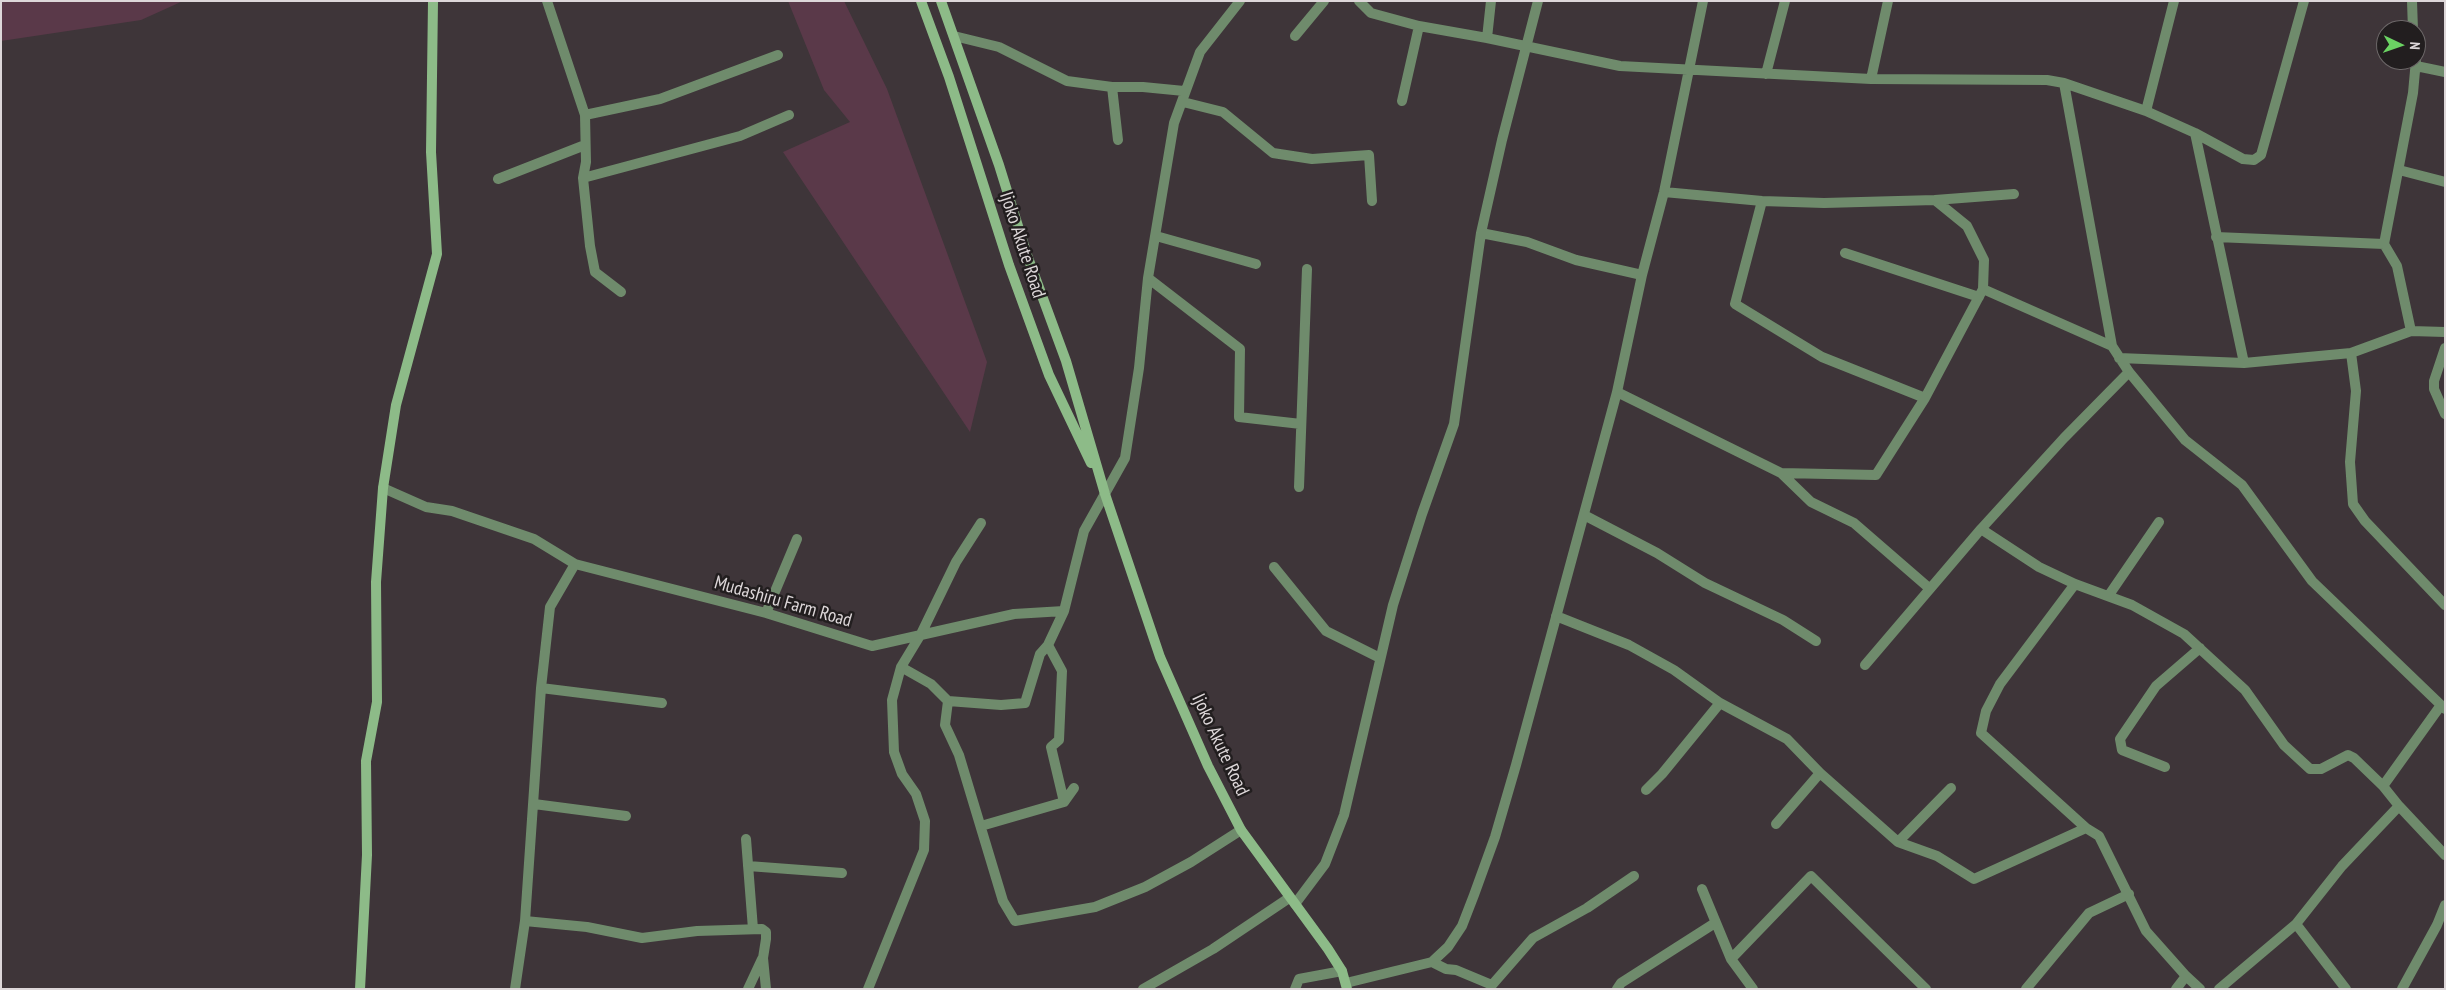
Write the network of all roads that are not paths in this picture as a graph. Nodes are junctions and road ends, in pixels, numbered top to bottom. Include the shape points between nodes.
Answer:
1 (433, 1) edge
2 (547, 1) edge
3 (921, 1) edge
4 (941, 1) edge
5 (1240, 1) edge
6 (1324, 1) edge
7 (1359, 1) edge
8 (1491, 1) edge
9 (1538, 1) edge
10 (1703, 1) edge
11 (1785, 1) edge
12 (1888, 1) edge
13 (2174, 1) edge
14 (2304, 1) edge
15 (2412, 1) edge
16 (2413, 20) edge
17 (1419, 26) junction
18 (954, 36) junction
19 (1295, 36) dead end
20 (1487, 38) junction
21 (1527, 47) junction
22 (778, 55) dead end
23 (2426, 66) edge
24 (1690, 70) junction
25 (2415, 70) edge
26 (2445, 72) edge
27 (1766, 74) junction
28 (1871, 79) junction
29 (2064, 82) junction
30 (1112, 87) junction
31 (1184, 91) junction
32 (1402, 101) dead end
33 (1183, 102) junction
34 (2146, 111) junction
35 (586, 115) junction
36 (789, 115) dead end
37 (2196, 133) junction
38 (1118, 140) dead end
39 (584, 146) junction
40 (2399, 170) junction
41 (584, 178) junction
42 (498, 179) dead end
43 (2445, 182) edge
44 (1664, 192) junction
45 (2014, 194) dead end
46 (1934, 200) junction
47 (1372, 201) dead end
48 (1762, 201) junction
49 (1481, 233) junction
50 (1156, 236) junction
51 (2216, 238) junction
52 (2384, 244) junction
53 (1845, 253) dead end
54 (1256, 264) dead end
55 (1307, 269) dead end
56 (1642, 275) junction
57 (1148, 278) junction
58 (621, 292) dead end
59 (1981, 293) junction
60 (2411, 331) junction
61 (2445, 332) edge
62 (2112, 346) junction
63 (2445, 348) edge
64 (2351, 353) junction
65 (2119, 358) junction
66 (2244, 363) junction
67 (2129, 372) junction
68 (1617, 392) junction
69 (1925, 398) junction
70 (2445, 414) edge
71 (1301, 424) junction
72 (1781, 473) junction
73 (1299, 487) dead end
74 (383, 488) junction
75 (1105, 494) junction
76 (1584, 515) junction
77 (2159, 522) dead end
78 (981, 523) dead end
79 (1981, 529) junction
80 (797, 539) dead end
81 (575, 564) junction
82 (1274, 567) dead end
83 (2075, 584) junction
84 (1929, 588) junction
85 (2108, 595) junction
86 (2445, 605) edge
87 (1064, 611) junction
88 (766, 613) junction
89 (1556, 616) junction
90 (921, 634) junction
91 (1816, 641) dead end
92 (1048, 645) junction
93 (2200, 648) junction
94 (1380, 658) junction
95 (1865, 665) dead end
96 (901, 667) junction
97 (542, 688) junction
98 (948, 701) junction
99 (662, 703) dead end
100 (1720, 703) junction
101 (2443, 707) edge
102 (2165, 767) dead end
103 (1820, 773) junction
104 (2383, 786) junction
105 (1074, 788) dead end
106 (1951, 788) dead end
107 (1646, 790) dead end
108 (1064, 802) junction
109 (534, 804) junction
110 (2399, 806) junction
111 (626, 816) dead end
112 (1776, 824) dead end
113 (980, 826) junction
114 (2086, 828) junction
115 (1241, 830) junction
116 (746, 838) dead end
117 (1898, 842) junction
118 (2445, 854) edge
119 (748, 866) junction
120 (842, 873) dead end
121 (1634, 876) dead end
122 (1702, 889) dead end
123 (2129, 894) junction
124 (1292, 901) junction
125 (2445, 905) edge
126 (525, 921) junction
127 (1715, 923) junction
128 (2296, 924) junction
129 (753, 929) junction
130 (762, 958) junction
131 (1731, 959) junction
132 (1432, 962) junction
133 (1342, 971) junction
134 (2186, 976) junction
135 (1346, 986) edge
136 (1492, 987) edge
137 (360, 989) edge
138 (515, 989) edge
139 (748, 989) edge
140 (766, 989) edge
141 (868, 989) edge
142 (1143, 989) edge
143 (1295, 989) edge
144 (1618, 989) edge
145 (1752, 989) edge
146 (1926, 989) edge
147 (2026, 989) edge
148 (2176, 989) edge
149 (2200, 989) edge
150 (2219, 989) edge
151 (2346, 989) edge
152 (2402, 989) edge

1 - 74 main road via 431,152 437,254 396,405
2 - 35 street
3 - 75 main road, Ijoko Akute Road via 1049,375
4 - 18 main road, Ijoko Akute Road
5 - 31 street via 1200,52
6 - 19 street
7 - 17 street via 1371,13
8 - 20 street
9 - 21 street
10 - 24 street
11 - 27 street
12 - 28 street
13 - 34 street
14 - 37 street via 2261,155 2254,160 2243,159
15 - 16 street
17 - 20 street
17 - 32 street
18 - 30 street via 998,46 1067,81
18 - 75 main road, Ijoko Akute Road via 1066,361
20 - 21 street
21 - 24 street via 1620,66
21 - 49 street
22 - 35 street via 660,99
23 - 26 street
24 - 27 street
24 - 44 street
25 - 40 street
27 - 28 street
28 - 29 street via 2029,78
29 - 34 street
29 - 62 street
30 - 31 street via 1143,86
30 - 38 street
31 - 33 street
33 - 47 street via 1224,112 1273,153 1312,159 1369,156
33 - 50 street via 1174,122
34 - 37 street
35 - 39 street
36 - 41 street via 740,136
37 - 51 street
39 - 41 street
39 - 42 street
40 - 43 street
40 - 52 street
41 - 58 street via 595,272
44 - 48 street
44 - 56 street
45 - 46 street
46 - 48 street
46 - 59 street via 1967,226 1984,260
48 - 69 street via 1735,304 1822,357
49 - 56 street via 1527,242 1576,260
49 - 94 street via 1454,424 1393,605
50 - 54 street
50 - 57 street
51 - 52 street
51 - 66 street
52 - 60 street via 2397,266
53 - 59 street
55 - 71 street
56 - 68 street
57 - 71 street via 1240,349 1239,417
57 - 75 street via 1125,458
59 - 62 street
59 - 69 street
60 - 61 street
60 - 64 street
62 - 65 street
63 - 70 street via 2434,389
64 - 66 street
64 - 86 street via 2356,391 2350,462 2353,504 2365,521
65 - 66 street
65 - 67 street
67 - 79 street
67 - 101 street via 2185,440 2242,485 2318,587
68 - 72 street
68 - 76 street
69 - 72 street via 1876,475
71 - 73 street
72 - 84 street via 1811,502 1854,523
74 - 81 street, Mudashiru Farm Road via 426,507 452,511 534,539
74 - 137 main road via 376,582 377,702 366,761 367,855
75 - 87 street via 1084,531
75 - 115 main road, Ijoko Akute Road via 1160,657 1208,766
76 - 89 street
76 - 91 street via 1705,583 1783,620
77 - 85 street
78 - 90 street via 956,562
79 - 83 street via 2039,567
79 - 84 street
80 - 88 street
81 - 88 street, Mudashiru Farm Road
81 - 97 street via 550,607
82 - 94 street via 1326,631
83 - 85 street
83 - 114 street via 2000,684 1986,710 1981,733
84 - 95 street
85 - 93 street via 2169,624
87 - 90 street, Mudashiru Farm Road via 1014,614
87 - 92 street
88 - 90 street, Mudashiru Farm Road via 872,646
89 - 100 street via 1630,645 1674,670
89 - 132 street via 1495,837 1462,926 1448,947
90 - 96 street
92 - 98 street via 1040,654 1025,703 1001,705
92 - 108 street via 1062,671 1059,740 1051,747
93 - 102 street via 2156,686 2120,739 2122,750
93 - 104 street via 2245,690 2284,745 2310,768 2320,769 2348,755
94 - 124 street via 1344,815 1325,864
96 - 98 street via 932,684
96 - 141 street via 892,700 894,752 902,774 916,794 925,822 924,850
97 - 99 street
97 - 109 street
98 - 113 street via 945,725 959,755
100 - 103 street via 1787,739
100 - 107 street
101 - 104 street
103 - 112 street
103 - 117 street
104 - 110 street
105 - 108 street
106 - 117 street
108 - 113 street
109 - 111 street
109 - 126 street
110 - 118 street
110 - 128 street via 2342,866
113 - 115 street via 1003,901 1015,921 1094,907 1145,887
114 - 117 street via 1974,879 1936,856
114 - 123 street via 2099,836
115 - 124 main road, Ijoko Akute Road
116 - 119 street
119 - 120 street
119 - 129 street
121 - 136 street via 1587,908 1533,938
122 - 127 street
123 - 134 street via 2146,931
123 - 147 street via 2089,913
124 - 133 main road, Ijoko Akute Road
124 - 142 street
125 - 152 street
126 - 129 street via 587,927 642,938 697,931
126 - 138 street
127 - 131 street
127 - 144 street via 1621,983
128 - 150 street
128 - 151 street
129 - 130 street via 766,932
130 - 139 street
130 - 140 street
131 - 145 street
131 - 146 street via 1811,876
132 - 135 street
132 - 136 street
133 - 135 main road, Ijoko Akute Road
133 - 143 street via 1299,979
134 - 148 street
134 - 149 street

